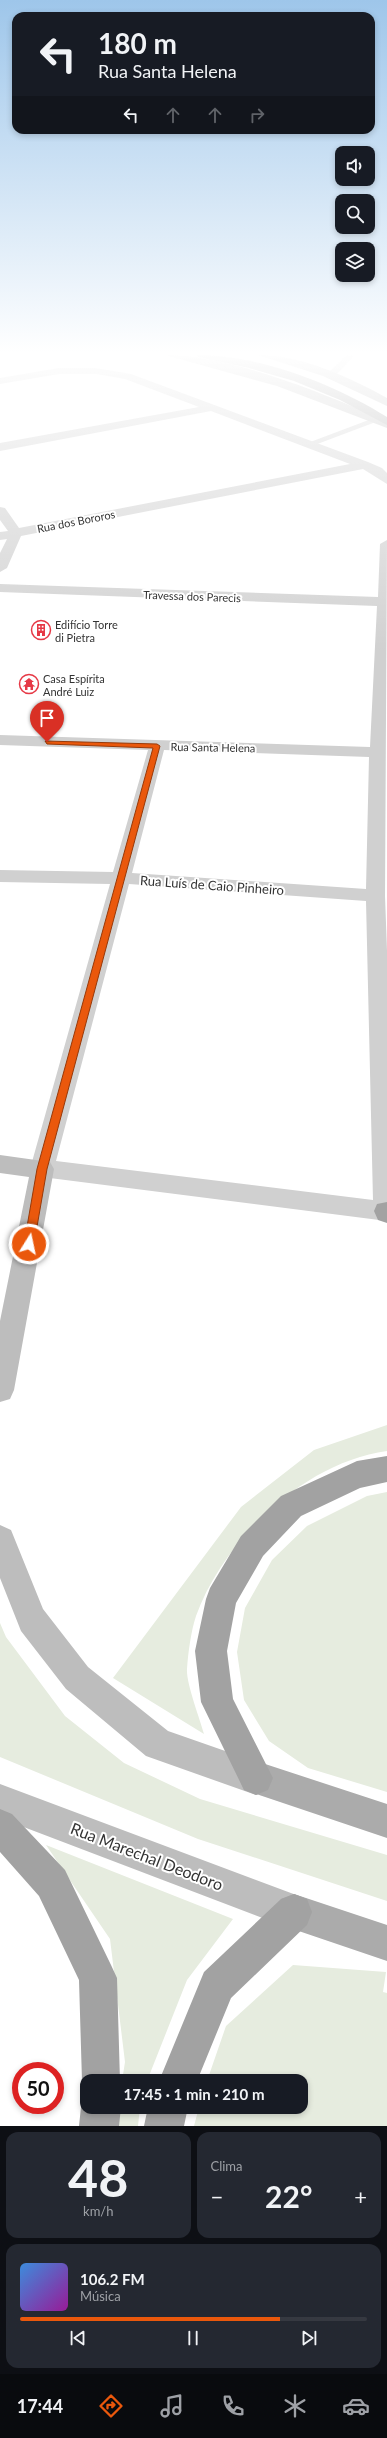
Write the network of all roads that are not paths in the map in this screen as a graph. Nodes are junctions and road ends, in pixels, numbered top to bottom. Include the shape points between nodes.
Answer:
1 (336, 454) edge
2 (364, 465) junction
3 (387, 480) edge
4 (0, 511) edge
5 (16, 533) junction
6 (0, 536) edge
7 (387, 544) edge
8 (0, 568) edge
9 (0, 588) edge
10 (384, 602) junction
11 (0, 740) edge
12 (157, 746) junction
13 (378, 752) junction
14 (0, 876) edge
15 (121, 878) junction
16 (376, 896) junction
17 (0, 1164) edge
18 (42, 1169) junction
19 (387, 1212) edge
20 (0, 1390) edge
21 (387, 1469) edge
22 (0, 1540) edge
23 (256, 1778) junction
24 (0, 1801) edge
25 (387, 1821) edge
26 (0, 1826) edge
27 (294, 1912) junction
28 (387, 1943) edge
29 (101, 2074) edge
30 (181, 2074) edge
31 (100, 2114) edge
32 (167, 2114) edge
33 (99, 2126) edge
34 (164, 2126) edge

1 - 2 street
2 - 3 street via 378,471
2 - 5 street, Rua dos Bororos
4 - 5 street
5 - 6 street, Rua dos Bororos
5 - 8 street
7 - 10 street
9 - 10 street, Travessa dos Parecis
10 - 13 street
11 - 12 street, Rua Santa Helena
12 - 13 street, Rua Santa Helena
12 - 15 street
13 - 16 street
14 - 15 street, Rua Luís de Caio Pinheiro
15 - 16 street, Rua Luís de Caio Pinheiro
15 - 18 street
16 - 19 street
17 - 18 main road
18 - 19 street
18 - 20 main road
21 - 23 highway via 357,1475 291,1506 252,1546 221,1599 211,1651 218,1702
22 - 23 main road via 32,1620 77,1678 158,1744
23 - 25 main road
24 - 27 main road, Rua Marechal Deodoro
26 - 29 highway via 52,1883 98,1978
27 - 28 main road
27 - 30 highway via 217,1985
31 - 33 highway
32 - 34 highway

